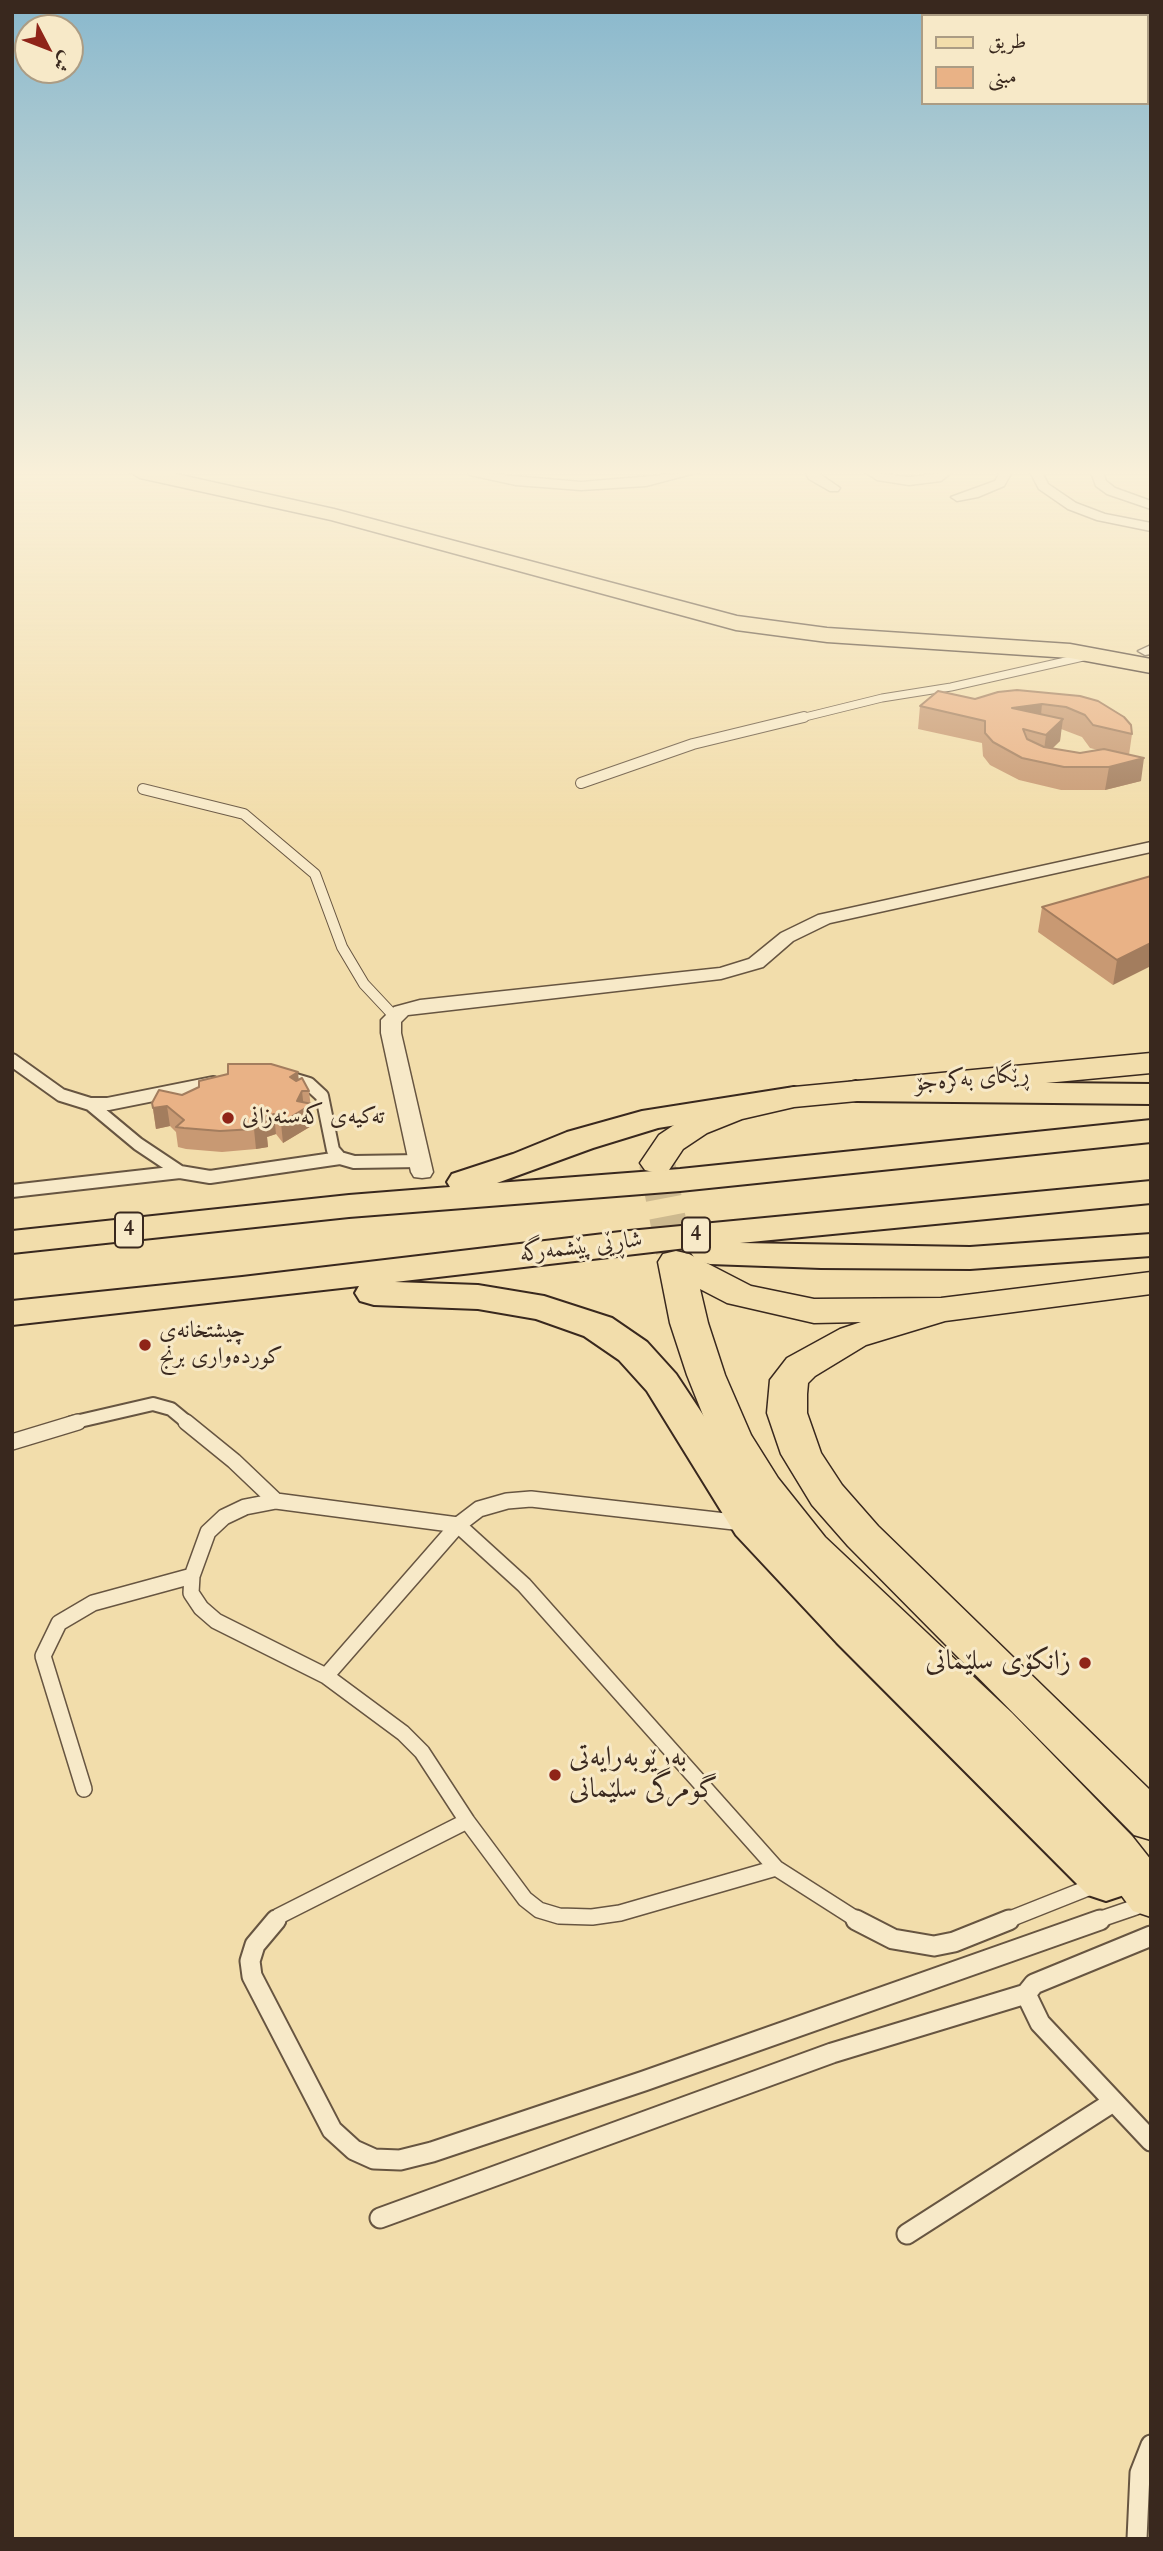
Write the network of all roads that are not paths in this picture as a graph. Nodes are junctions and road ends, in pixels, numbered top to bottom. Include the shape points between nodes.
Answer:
1 (617, 591) edge
2 (667, 591) edge
3 (1149, 654) edge
4 (1108, 656) junction
5 (581, 783) dead end
6 (143, 789) dead end
7 (1151, 847) edge
8 (394, 1016) junction
9 (12, 1060) edge
10 (1151, 1063) edge
11 (280, 1076) edge
12 (225, 1081) edge
13 (856, 1091) junction
14 (1151, 1094) edge
15 (794, 1097) junction
16 (90, 1104) junction
17 (1151, 1131) edge
18 (340, 1158) junction
19 (657, 1163) dead end
20 (421, 1167) joint
21 (180, 1172) junction
22 (12, 1191) edge
23 (1151, 1192) edge
24 (349, 1206) junction
25 (12, 1242) edge
26 (1151, 1245) edge
27 (565, 1251) junction
28 (1151, 1283) edge
29 (242, 1289) junction
30 (941, 1310) junction
31 (12, 1312) edge
32 (12, 1442) edge
33 (276, 1501) junction
34 (752, 1524) junction
35 (458, 1525) junction
36 (192, 1576) junction
37 (326, 1676) junction
38 (84, 1789) dead end
39 (467, 1821) junction
40 (1151, 1821) edge
41 (776, 1868) junction
42 (1139, 1908) edge
43 (1027, 1994) junction
44 (1113, 2102) junction
45 (1151, 2141) edge
46 (380, 2218) dead end
47 (907, 2234) dead end
48 (1151, 2445) edge
49 (1137, 2539) edge

1 - 4 main road via 736,623 827,635
2 - 3 main road via 749,613 824,623 1051,636
3 - 4 main road
4 - 5 lane via 881,698 693,744
6 - 8 lane via 244,814 315,874 342,947 364,984
7 - 8 street via 824,919 787,937 756,963 721,973 420,1006
8 - 20 street via 391,1034
9 - 16 lane via 61,1095
10 - 13 main road, ڕێگای بەکرەجۆ
11 - 18 lane via 309,1084 322,1097 333,1150
12 - 16 lane
13 - 14 highway
13 - 15 main road, ڕێگای بەکرەجۆ
15 - 19 main road, ڕێگای بەکرەجۆ via 695,1126 671,1142
15 - 24 highway via 654,1118 469,1181
16 - 21 lane
17 - 24 highway, 4 via 680,1180
18 - 20 lane
18 - 21 lane via 211,1177
21 - 22 lane
23 - 27 highway, شاڕێی پێشمەرگە / 4
24 - 25 highway, 4
26 - 27 highway via 970,1258
27 - 29 highway, شاڕێی پێشمەرگە / 4
28 - 30 main road
29 - 31 highway, شاڕێی پێشمەرگە / 4
29 - 34 highway via 478,1297 544,1308 587,1322 633,1351 662,1383
30 - 40 main road via 853,1337 801,1367 789,1380 787,1413 801,1454 827,1495 863,1536
30 - 42 main road via 844,1313 778,1306 740,1295 676,1262 706,1375 731,1435 763,1488 810,1547 996,1725 1115,1850
32 - 33 lane via 64,1425 162,1406 234,1461
33 - 35 lane
33 - 36 lane via 244,1507 224,1517 208,1532
34 - 35 lane via 531,1499 479,1509
34 - 42 highway via 853,1631
35 - 37 lane
35 - 41 lane via 524,1585
36 - 37 lane via 191,1593 216,1621
36 - 38 lane via 93,1602 59,1623 43,1656
37 - 39 lane via 404,1733 422,1752
39 - 41 lane via 525,1899 539,1910 559,1916 620,1913
39 - 42 lane via 279,1916 255,1945 250,1961 252,1976 332,2130 354,2150 374,2159 400,2160 432,2151
41 - 42 lane via 867,1927 892,1939 934,1946
42 - 43 lane via 1034,1984
43 - 44 lane via 1040,2023
43 - 46 lane via 832,2053
44 - 45 lane
44 - 47 lane
48 - 49 lane via 1140,2473

